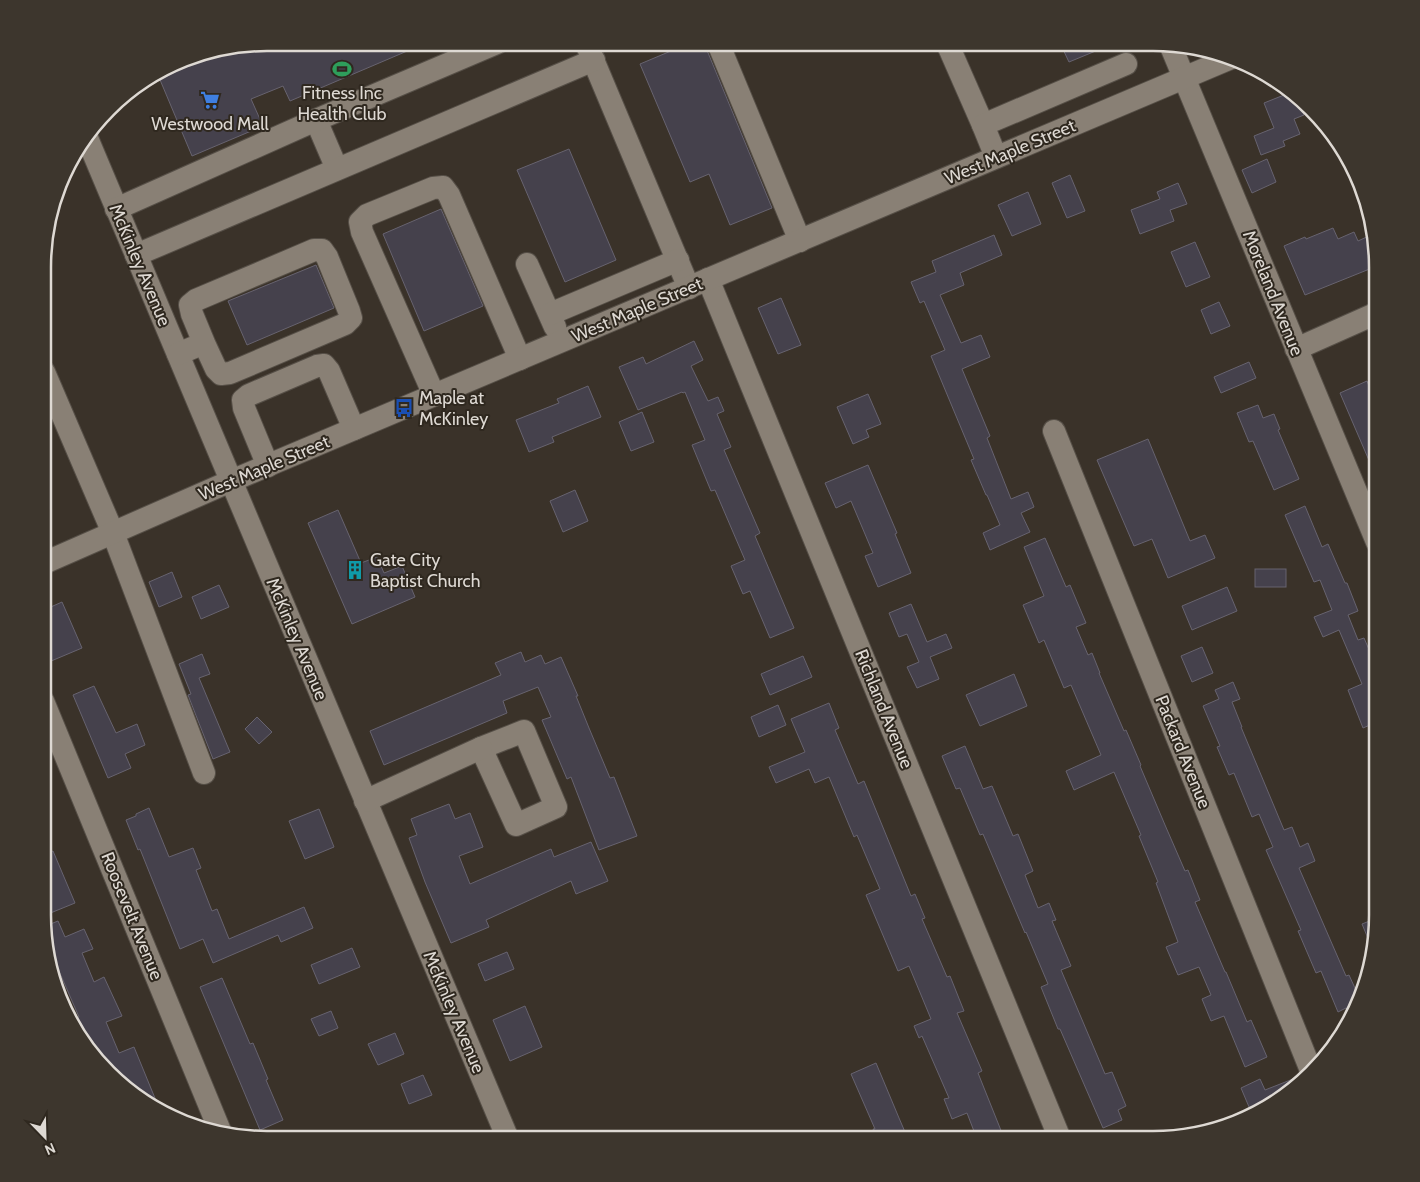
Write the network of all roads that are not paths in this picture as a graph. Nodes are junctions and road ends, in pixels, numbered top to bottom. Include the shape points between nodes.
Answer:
1 (478, 51) edge
2 (590, 51) edge
3 (721, 51) edge
4 (950, 51) edge
5 (1173, 52) edge
6 (1220, 63) edge
7 (1126, 64) dead end
8 (1184, 78) junction
9 (316, 120) junction
10 (982, 125) junction
11 (89, 145) edge
12 (996, 157) junction
13 (337, 169) junction
14 (116, 209) junction
15 (800, 241) junction
16 (136, 255) junction
17 (678, 260) junction
18 (527, 264) dead end
19 (699, 284) junction
20 (550, 314) junction
21 (1369, 317) edge
22 (562, 341) junction
23 (204, 343) junction
24 (1296, 348) junction
25 (178, 354) junction
26 (520, 359) junction
27 (51, 389) edge
28 (434, 395) junction
29 (354, 429) junction
30 (1054, 431) dead end
31 (268, 466) junction
32 (231, 481) junction
33 (1369, 523) edge
34 (112, 533) junction
35 (51, 560) edge
36 (51, 719) edge
37 (481, 748) dead end
38 (204, 773) dead end
39 (365, 801) junction
40 (1309, 1065) edge
41 (217, 1125) edge
42 (505, 1131) edge
43 (1056, 1131) edge

1 - 9 street
2 - 13 street
2 - 17 street, Richland Avenue
3 - 15 street
4 - 10 street
5 - 8 street, Moreland Avenue
6 - 8 street, West Maple Street
7 - 10 street
8 - 12 street, West Maple Street
8 - 24 street, Moreland Avenue
9 - 13 street
9 - 14 street
10 - 12 street
11 - 14 street, McKinley Avenue
12 - 15 street, West Maple Street
13 - 16 street
14 - 16 street, McKinley Avenue
15 - 19 street, West Maple Street
16 - 25 street, McKinley Avenue
17 - 19 street, Richland Avenue
17 - 20 street
18 - 20 street
19 - 22 street, West Maple Street
19 - 43 street, Richland Avenue
20 - 22 street
21 - 24 street
22 - 26 street, West Maple Street
23 - 23 street via 216,369 221,374 230,374 345,324 351,318 350,311 322,250 314,250 196,300 190,305
23 - 25 street
24 - 33 street, Moreland Avenue
25 - 32 street, McKinley Avenue
26 - 28 street, West Maple Street
26 - 28 street via 443,187 433,188 367,215 360,222 362,232
27 - 34 street
28 - 29 street, West Maple Street
29 - 31 street, West Maple Street
29 - 31 street via 324,365 249,395 243,400 244,408
30 - 40 street, Packard Avenue
31 - 32 street, West Maple Street
32 - 34 street, West Maple Street
32 - 39 street, McKinley Avenue
34 - 35 street, West Maple Street
34 - 38 street
36 - 41 street, Roosevelt Avenue
37 - 39 street
39 - 42 street, McKinley Avenue

